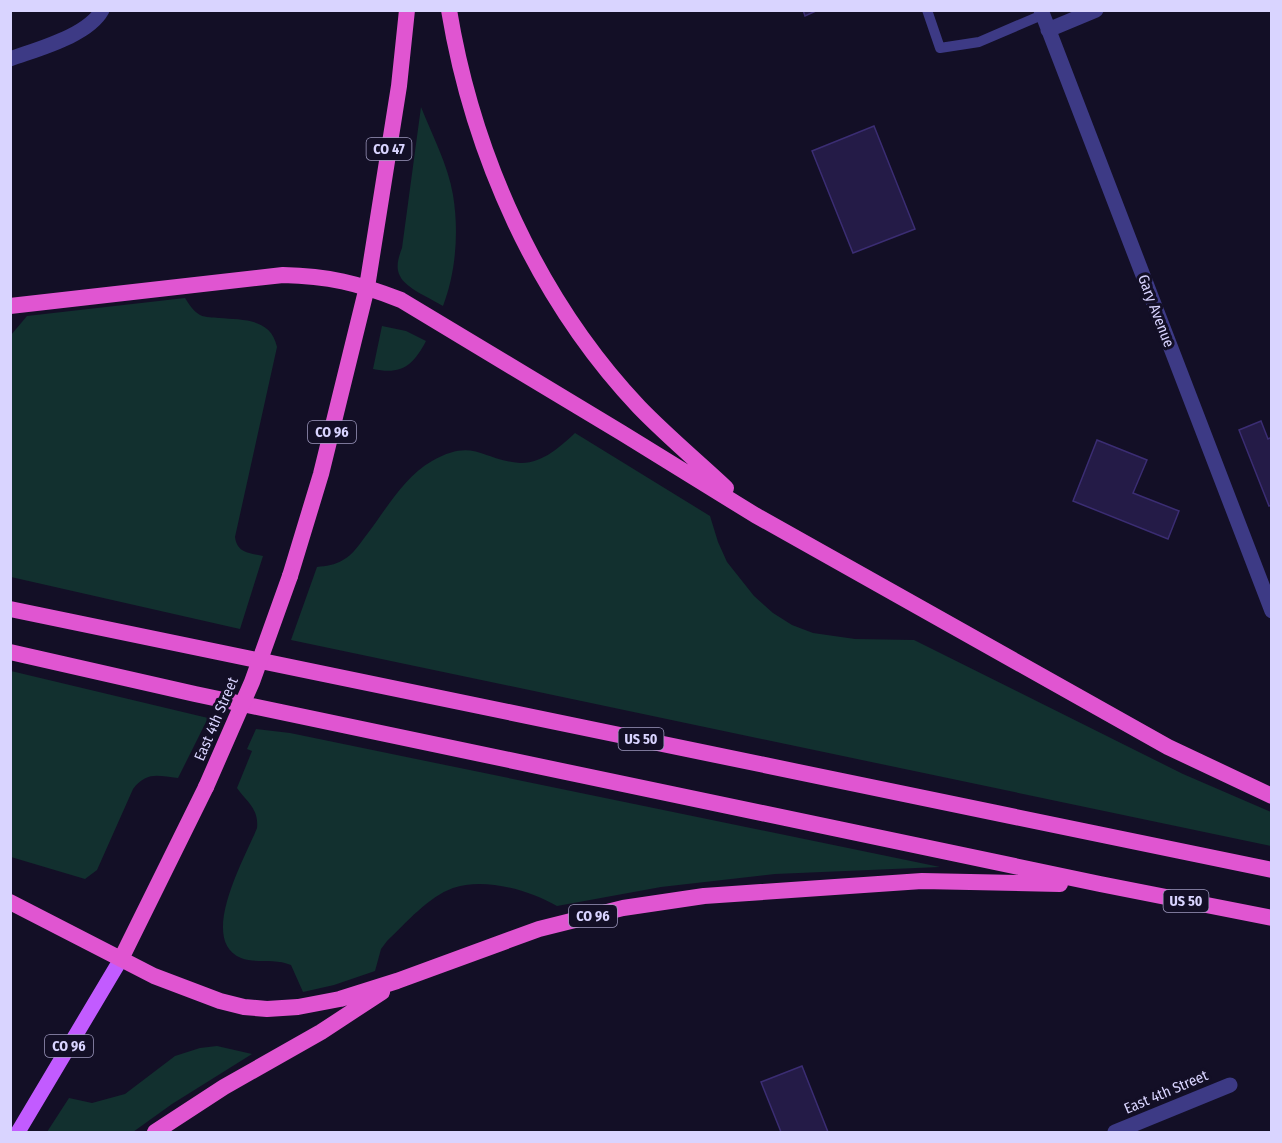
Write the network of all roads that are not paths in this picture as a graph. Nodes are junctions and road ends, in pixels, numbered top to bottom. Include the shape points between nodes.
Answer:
1 (102, 10) edge
2 (407, 10) edge
3 (449, 10) edge
4 (927, 10) edge
5 (1096, 10) edge
6 (1041, 13) edge
7 (1048, 30) junction
8 (10, 59) edge
9 (368, 287) junction
10 (10, 306) edge
11 (755, 515) junction
12 (10, 609) edge
13 (1272, 611) edge
14 (10, 652) edge
15 (1272, 796) edge
16 (1272, 870) edge
17 (1100, 884) junction
18 (10, 902) edge
19 (1272, 918) edge
20 (121, 959) junction
21 (398, 981) junction
22 (1230, 1085) dead end
23 (18, 1132) edge
24 (155, 1132) edge
25 (1115, 1132) edge

1 - 8 street via 92,24
2 - 9 highway, CO 47
3 - 11 highway via 463,78 482,141 499,186 544,278 573,324 639,407
4 - 6 lane via 940,48 979,42
5 - 7 street
6 - 7 street, Gary Avenue
7 - 13 street, Gary Avenue
9 - 10 highway via 317,276 283,275
9 - 11 highway via 401,300
9 - 20 highway, East 4th Street / CO 96, bridge via 321,474 252,682 206,787
11 - 15 highway via 1168,747
12 - 16 highway, US 50
14 - 17 highway, US 50
17 - 19 highway, US 50
17 - 21 highway, CO 96 via 922,881 704,896 623,908 539,929
18 - 20 highway
20 - 21 highway via 191,991 244,1007 298,1007
20 - 23 main road, East 4th Street / CO 96
21 - 24 highway, CO 96
22 - 25 street, East 4th Street

